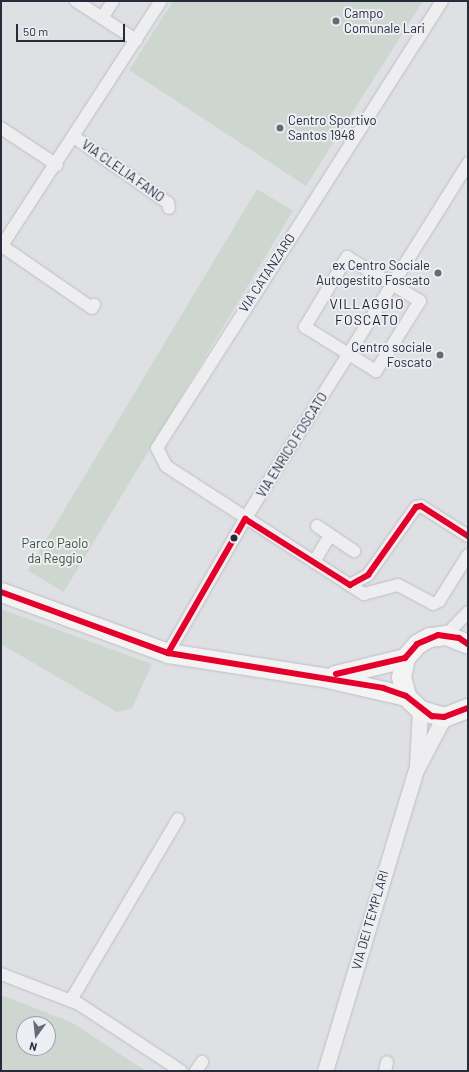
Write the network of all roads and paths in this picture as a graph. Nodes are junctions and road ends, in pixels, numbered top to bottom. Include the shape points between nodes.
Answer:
1 (76, 1) edge
2 (113, 1) edge
3 (161, 1) edge
4 (442, 1) edge
5 (102, 18) junction
6 (136, 40) junction
7 (1, 128) edge
8 (74, 137) junction
9 (468, 163) edge
10 (56, 165) junction
11 (169, 208) dead end
12 (2, 246) edge
13 (392, 284) junction
14 (94, 305) dead end
15 (349, 354) junction
16 (245, 519) junction
17 (317, 526) dead end
18 (330, 535) junction
19 (468, 536) edge
20 (354, 551) dead end
21 (468, 555) edge
22 (314, 562) junction
23 (350, 586) junction
24 (1, 592) edge
25 (468, 612) edge
26 (446, 635) junction
27 (468, 644) edge
28 (168, 653) junction
29 (406, 658) junction
30 (323, 677) junction
31 (406, 696) junction
32 (468, 708) edge
33 (420, 710) junction
34 (444, 717) junction
35 (416, 770) junction
36 (178, 819) dead end
37 (1, 974) edge
38 (71, 1000) junction
39 (181, 1071) edge
40 (325, 1071) edge

1 - 5 street
2 - 5 street
3 - 6 street, VIA CLELIA FANO
4 - 16 street, VIA CATANZARO via 159,440 160,459 166,466
5 - 6 street
6 - 8 street, VIA CLELIA FANO
7 - 10 street
8 - 10 street, VIA CLELIA FANO
8 - 11 street, VIA CLELIA FANO via 168,203
9 - 13 street, VIA ENRICO FOSCATO
10 - 12 street, VIA CLELIA FANO
12 - 14 street, VIA CLELIA FANO via 92,308
13 - 15 street, VIA ENRICO FOSCATO
13 - 15 street via 420,301 376,371
13 - 15 street via 347,257 305,327
15 - 16 street, VIA ENRICO FOSCATO
16 - 22 street, VIA CATANZARO
16 - 28 street, VIA ENRICO FOSCATO
17 - 18 street
18 - 20 street
18 - 22 street
19 - 23 street via 420,506 416,507 368,575
21 - 23 street, VIA CATANZARO via 439,601 434,604 398,585 388,585 369,594
22 - 23 street, VIA CATANZARO
24 - 28 main road
25 - 26 street
26 - 27 main road
26 - 29 main road via 417,644
28 - 30 main road
29 - 30 main road
29 - 31 main road via 401,677
30 - 31 main road
31 - 33 main road
32 - 34 main road
33 - 34 main road
33 - 35 street
34 - 35 street
35 - 40 street, VIA DEI TEMPLARI
36 - 38 street
37 - 38 street
38 - 39 street

